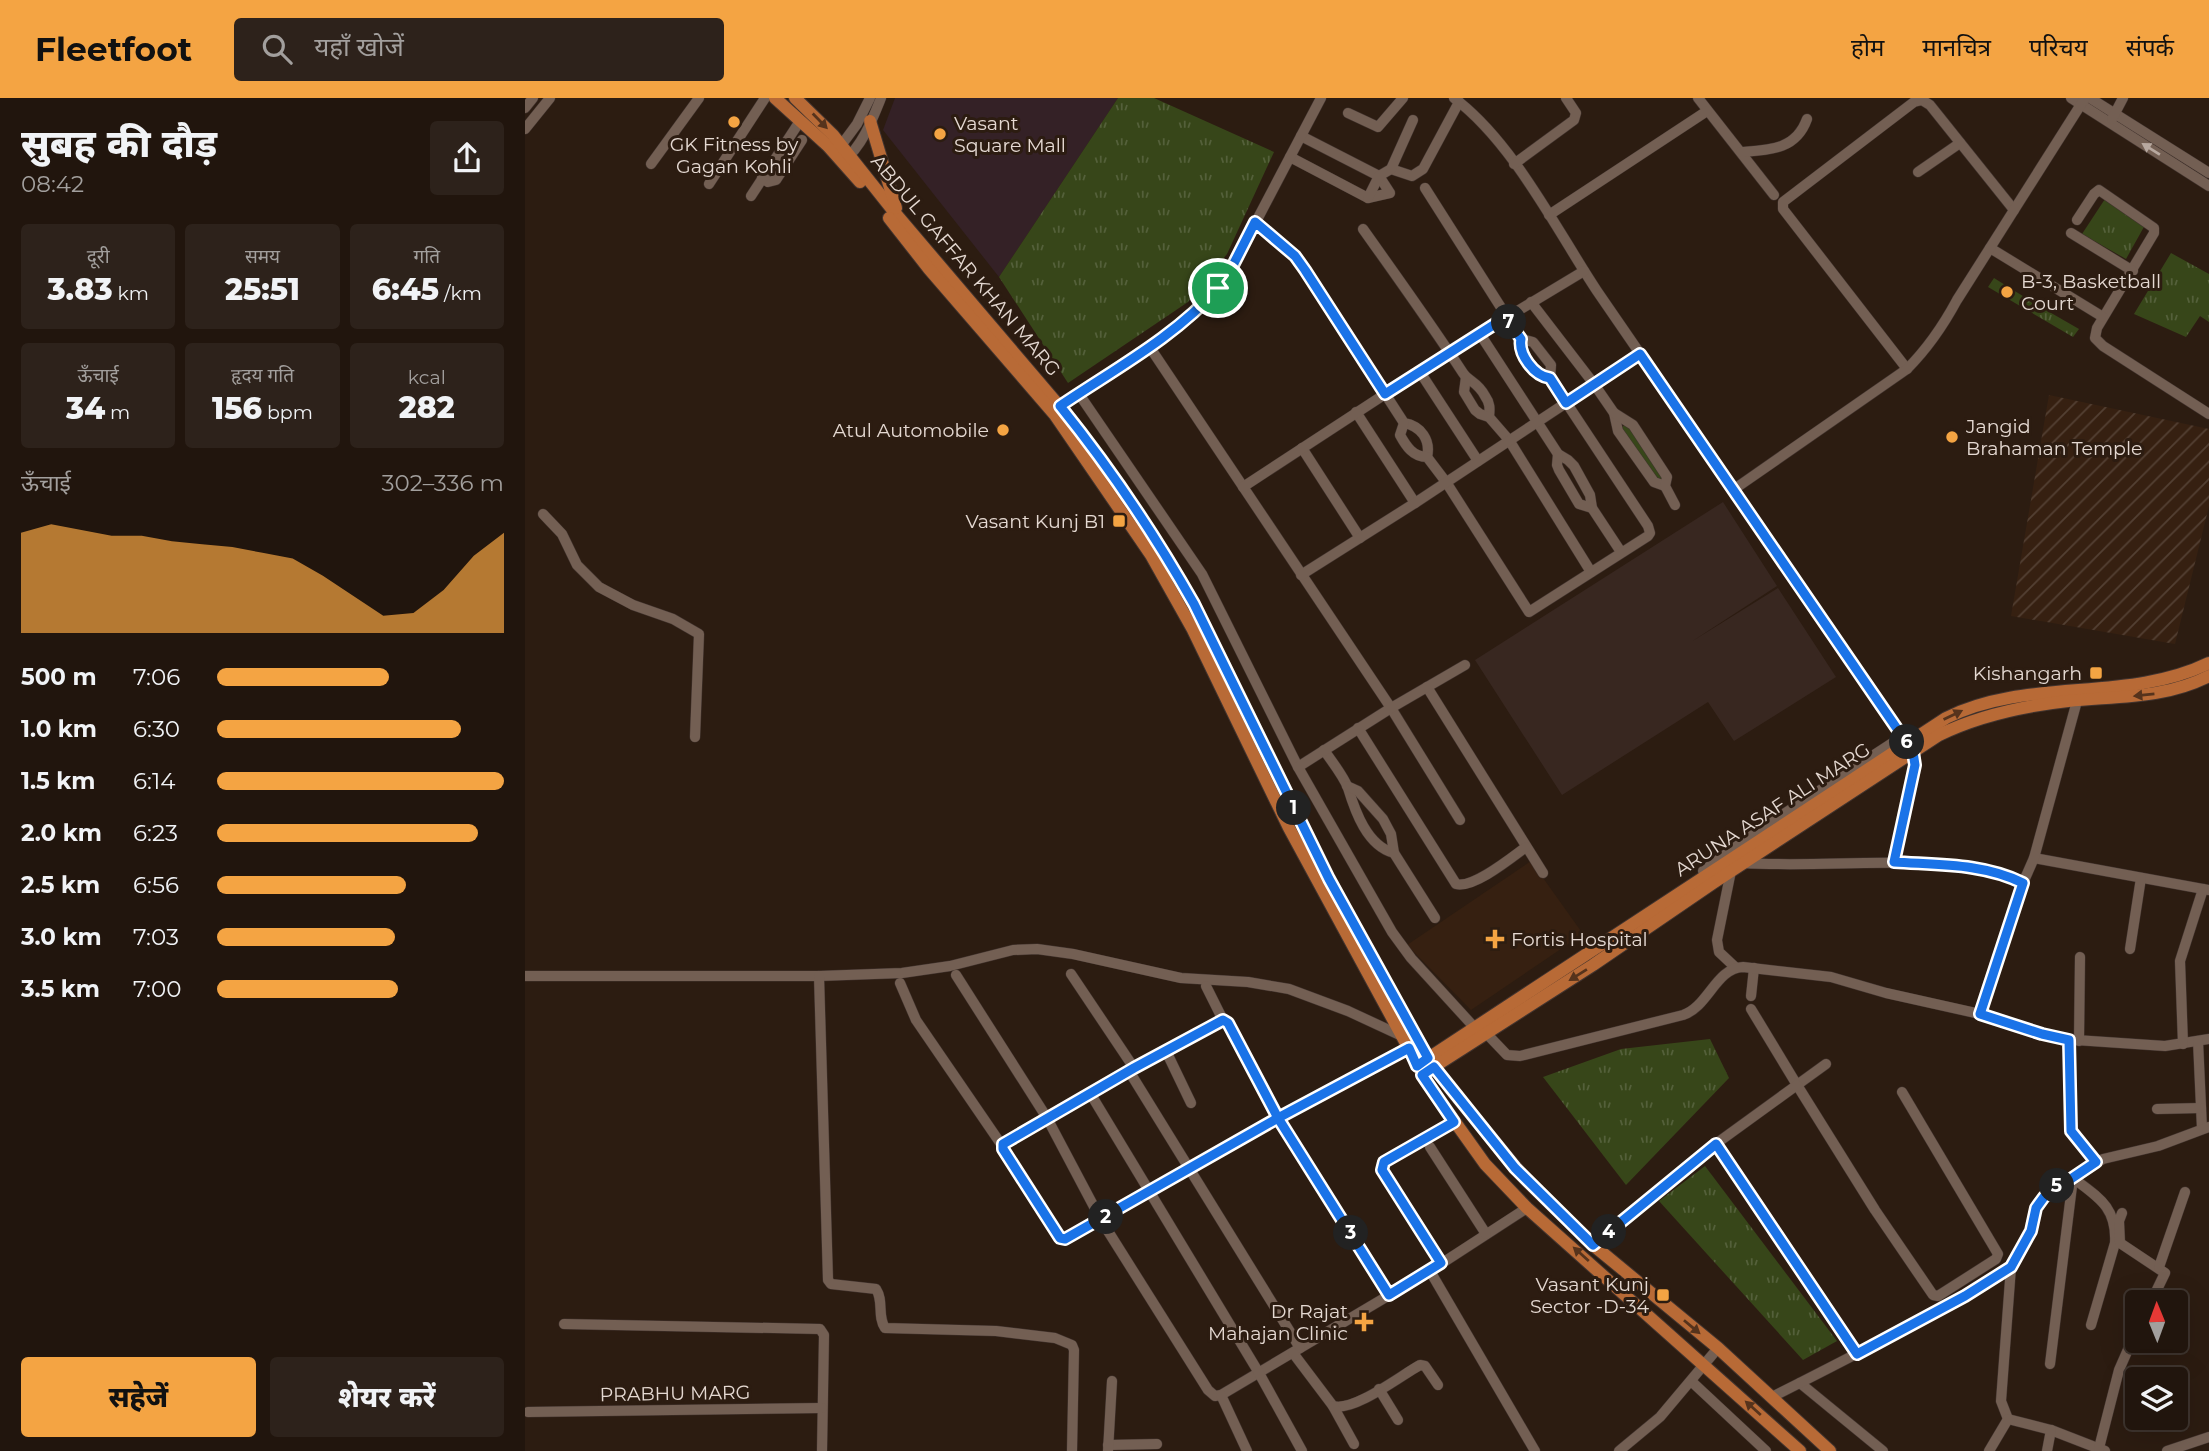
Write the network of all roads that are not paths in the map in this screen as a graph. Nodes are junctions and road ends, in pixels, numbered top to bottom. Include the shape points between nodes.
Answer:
1 (533, 98) edge
2 (550, 98) edge
3 (699, 98) edge
4 (765, 98) edge
5 (775, 98) edge
6 (795, 98) edge
7 (870, 98) edge
8 (881, 98) edge
9 (1321, 98) edge
10 (1403, 98) edge
11 (1566, 98) edge
12 (1698, 98) edge
13 (2071, 98) edge
14 (2090, 98) edge
15 (2123, 98) edge
16 (1456, 100) edge
17 (2083, 102) edge
18 (525, 108) edge
19 (1707, 111) junction
20 (1348, 113) dead end
21 (2113, 118) junction
22 (1807, 119) dead end
23 (1413, 120) dead end
24 (800, 121) junction
25 (870, 121) junction
26 (525, 129) edge
27 (1301, 136) junction
28 (802, 140) dead end
29 (1960, 143) junction
30 (1741, 152) junction
31 (842, 154) junction
32 (1290, 157) junction
33 (651, 164) dead end
34 (1514, 164) junction
35 (1391, 169) junction
36 (1919, 172) dead end
37 (2209, 173) edge
38 (1379, 176) junction
39 (762, 178) junction
40 (709, 184) dead end
41 (2209, 186) edge
42 (1425, 188) dead end
43 (1774, 195) dead end
44 (751, 196) dead end
45 (1368, 198) junction
46 (2014, 210) junction
47 (1549, 215) junction
48 (899, 217) junction
49 (2077, 219) dead end
50 (1255, 222) junction
51 (1363, 229) dead end
52 (2071, 233) dead end
53 (1990, 248) junction
54 (1584, 271) junction
55 (2133, 271) junction
56 (1531, 302) junction
57 (1506, 317) junction
58 (2103, 317) junction
59 (1480, 334) junction
60 (1521, 339) junction
61 (1149, 346) junction
62 (1451, 351) junction
63 (1640, 354) junction
64 (1907, 369) junction
65 (1420, 372) junction
66 (1466, 377) junction
67 (1550, 378) junction
68 (1594, 384) junction
69 (1079, 394) junction
70 (1385, 394) junction
71 (1566, 403) junction
72 (1060, 406) junction
73 (1356, 412) junction
74 (1614, 413) junction
75 (2209, 414) edge
76 (1489, 417) junction
77 (1538, 421) junction
78 (1404, 423) junction
79 (1509, 440) junction
80 (1302, 448) junction
81 (1427, 457) junction
82 (1479, 461) junction
83 (1446, 482) junction
84 (1665, 486) junction
85 (1243, 487) junction
86 (1733, 490) junction
87 (1415, 503) junction
88 (1675, 505) dead end
89 (543, 514) dead end
90 (1360, 538) junction
91 (1621, 552) junction
92 (1591, 572) junction
93 (1301, 575) junction
94 (2209, 663) edge
95 (1465, 665) dead end
96 (2203, 679) edge
97 (1427, 687) junction
98 (2077, 701) junction
99 (1391, 708) junction
100 (1358, 728) junction
101 (695, 737) dead end
102 (1908, 744) junction
103 (1324, 750) junction
104 (1297, 767) junction
105 (1347, 786) junction
106 (1460, 820) dead end
107 (1526, 848) junction
108 (1394, 853) junction
109 (2034, 858) junction
110 (1894, 862) junction
111 (1743, 863) junction
112 (1731, 871) junction
113 (1543, 873) dead end
114 (2141, 878) junction
115 (2023, 883) junction
116 (2206, 889) edge
117 (1436, 918) dead end
118 (2130, 949) dead end
119 (1582, 950) dead end
120 (2080, 957) dead end
121 (1735, 967) junction
122 (1754, 968) junction
123 (1071, 974) dead end
124 (955, 975) dead end
125 (525, 976) edge
126 (819, 976) junction
127 (900, 984) dead end
128 (1206, 986) dead end
129 (1751, 996) dead end
130 (1751, 1009) dead end
131 (1980, 1014) junction
132 (1223, 1020) junction
133 (1474, 1027) junction
134 (1486, 1033) junction
135 (1409, 1039) junction
136 (2209, 1039) edge
137 (2074, 1040) junction
138 (2198, 1041) junction
139 (2183, 1044) junction
140 (1450, 1050) junction
141 (1166, 1051) junction
142 (1826, 1064) dead end
143 (1132, 1069) junction
144 (1426, 1070) junction
145 (1797, 1085) junction
146 (1452, 1091) junction
147 (1090, 1093) junction
148 (1905, 1097) dead end
149 (1191, 1103) dead end
150 (2201, 1108) junction
151 (2157, 1109) dead end
152 (1047, 1118) junction
153 (1278, 1118) junction
154 (1454, 1122) junction
155 (2206, 1128) edge
156 (1716, 1144) junction
157 (1003, 1147) junction
158 (1430, 1147) dead end
159 (2096, 1162) junction
160 (1191, 1169) junction
161 (2073, 1178) junction
162 (2185, 1192) dead end
163 (1149, 1193) junction
164 (1527, 1208) junction
165 (2122, 1213) dead end
166 (1101, 1220) junction
167 (1486, 1234) junction
168 (1593, 1245) junction
169 (1441, 1263) junction
170 (2011, 1267) junction
171 (2159, 1267) junction
172 (1430, 1271) junction
173 (2158, 1290) edge
174 (1389, 1295) junction
175 (564, 1324) dead end
176 (2091, 1325) dead end
177 (1718, 1348) junction
178 (1297, 1350) junction
179 (2126, 1353) edge
180 (1857, 1354) junction
181 (2050, 1364) dead end
182 (1705, 1365) junction
183 (1258, 1373) junction
184 (1112, 1381) dead end
185 (1691, 1381) junction
186 (1800, 1383) junction
187 (1438, 1385) dead end
188 (1379, 1389) junction
189 (1220, 1395) junction
190 (1772, 1397) junction
191 (1333, 1406) junction
192 (823, 1408) junction
193 (528, 1412) dead end
194 (2008, 1419) junction
195 (1398, 1420) dead end
196 (2051, 1430) junction
197 (2209, 1437) edge
198 (1157, 1444) dead end
199 (1354, 1444) dead end
200 (1108, 1448) edge
201 (2102, 1450) edge
202 (822, 1451) edge
203 (1072, 1451) edge
204 (1247, 1451) edge
205 (1302, 1451) edge
206 (1535, 1451) edge
207 (1619, 1451) edge
208 (1766, 1451) edge
209 (1800, 1451) edge
210 (1830, 1451) edge
211 (1883, 1451) edge
212 (1989, 1451) edge
213 (2047, 1451) edge
214 (2167, 1451) edge

1 - 18 street
2 - 26 street
3 - 33 street
4 - 40 street
5 - 24 main road, ABDUL GAFFAR KHAN MARG
6 -> 31 main road, ABDUL GAFFAR KHAN MARG
7 - 31 street
8 - 25 street
9 - 27 street
10 - 20 street via 1378,127
11 - 34 street via 1576,113 1574,120
12 - 19 street
13 - 17 street
14 - 21 street
15 - 21 street
16 - 34 street via 1485,124
16 - 35 street via 1423,169 1412,176
17 - 21 street
17 - 46 street
19 - 30 street
19 - 47 street
21 - 37 street
41 -> 21 street
22 - 30 street via 1802,133 1790,142 1771,150
23 - 35 street
24 - 31 main road, ABDUL GAFFAR KHAN MARG
24 - 39 street
25 - 31 street
25 - 48 main road
27 - 32 street
27 - 38 street
28 - 39 street via 776,180
29 - 36 street
29 - 46 street
29 - 64 street via 1930,105 1918,101 1782,203
30 - 43 street
31 - 48 main road, ABDUL GAFFAR KHAN MARG
31 - 135 main road, ABDUL GAFFAR KHAN MARG via 953,298 1055,415 1151,555 1192,628 1289,828
32 - 45 street
32 - 50 street
34 - 47 street
35 - 38 street
38 - 45 street
38 - 45 street via 1390,193
39 - 44 street
42 - 57 street
46 - 53 street
47 - 54 street
48 - 72 main road, ABDUL GAFFAR KHAN MARG
49 - 55 street via 2099,190 2153,226
50 - 61 street via 1213,294
50 - 70 street via 1295,256
51 - 62 street
52 - 55 street
53 - 58 street
53 - 64 street via 1941,330
54 - 56 street
54 - 63 street
55 - 58 street
56 - 57 street
56 - 68 street
57 - 59 street
57 - 60 street
58 - 75 street via 2095,332 2098,342
59 - 62 street
59 - 77 street
60 - 67 street via 1520,349 1533,369
60 - 67 street via 1533,342 1551,365
61 - 69 street
61 - 85 street
62 - 65 street
62 - 66 street
63 - 68 street
63 - 86 street
64 - 86 street
65 - 70 street
65 - 82 street
66 - 76 street via 1484,393
66 - 76 street via 1464,392 1479,414
67 - 71 street
68 - 71 street
68 - 74 street
69 - 72 street
69 - 104 street via 1202,574
70 - 73 street
70 - 78 street
71 - 77 street
71 - 91 street via 1649,529 1647,536
72 - 135 main road, ABDUL GAFFAR KHAN MARG via 1131,503 1194,604
73 - 80 street
73 - 87 street
74 - 84 street via 1627,444 1654,482
74 - 84 street via 1633,425 1667,477
76 - 79 street
77 - 79 street
77 - 91 street via 1558,454 1574,466 1592,508
78 - 81 street via 1418,427 1429,446
78 - 81 street via 1403,440 1416,455
79 - 82 street
79 - 92 street
80 - 85 street
80 - 90 street
81 - 83 street
82 - 83 street
83 - 87 street
83 - 92 street via 1529,612
84 - 88 street
85 - 93 street
86 - 102 street
87 - 90 street
89 - 101 street via 562,534 577,565 599,587 699,634
90 - 93 street
91 - 92 street
93 - 99 street
94 - 96 main road, ARUNA ASAF ALI MARG
95 - 97 street
96 -> 98 main road, ARUNA ASAF ALI MARG via 2162,693
102 -> 96 main road, ARUNA ASAF ALI MARG via 1946,718 1983,704 2172,679
97 - 99 street
97 - 107 street
98 - 102 main road, ARUNA ASAF ALI MARG via 1968,721
98 - 109 street
99 - 100 street
99 - 106 street
100 - 103 street
100 - 107 street via 1456,884 1471,884
102 - 110 street via 1915,765
102 - 111 main road, ARUNA ASAF ALI MARG
102 - 119 street via 1755,832
102 - 133 main road, ARUNA ASAF ALI MARG
103 - 104 street
103 - 105 street
104 - 133 street via 1392,932
105 - 108 street via 1373,840
105 - 108 street via 1358,791 1383,819
107 - 113 street
108 - 117 street
109 - 114 street
109 - 115 street
110 - 111 street
110 - 115 street via 1973,867
111 - 112 main road, ARUNA ASAF ALI MARG
112 - 121 street via 1717,940 1719,952
112 -> 134 main road, ARUNA ASAF ALI MARG
114 - 116 street
114 - 118 street
115 - 131 street
116 - 139 street via 2180,961
120 - 137 street
121 - 122 street
121 - 134 street via 1695,1009 1683,1015 1520,1056 1507,1055
122 - 129 street
122 - 131 street via 1831,977
123 - 143 street
124 - 152 street
125 - 126 street
126 - 135 street via 914,972 1013,950 1048,950 1181,978 1289,989
126 - 203 street via 828,1280 876,1289 884,1328 996,1331 1055,1338 1072,1345
127 - 157 street via 916,1020
128 - 132 street
130 - 145 street
131 - 137 street
132 - 141 street
132 - 153 street
133 - 140 main road, ARUNA ASAF ALI MARG
134 - 140 main road, ARUNA ASAF ALI MARG
135 - 140 main road via 1431,1041
135 - 144 main road, ABDUL GAFFAR KHAN MARG
135 - 153 street via 1377,1065
136 - 138 street
137 - 139 street
137 - 159 street via 2071,1131
138 - 139 street
138 - 150 street
140 - 144 main road, ARUNA ASAF ALI MARG
140 - 146 main road via 1445,1071
141 - 143 street
141 - 149 street
142 - 145 street
143 - 147 street
143 - 160 street
144 - 146 main road, ABDUL GAFFAR KHAN MARG
144 - 154 main road, ABDUL GAFFAR KHAN MARG
145 - 148 street via 1877,1214 1935,1296 1998,1256
145 - 156 street
146 - 168 main road, ABDUL GAFFAR KHAN MARG via 1521,1175
147 - 152 street
147 - 163 street
150 - 151 street
150 - 155 street
152 - 157 street
152 - 166 street
153 - 160 street
153 - 174 street
154 - 164 main road, ABDUL GAFFAR KHAN MARG via 1485,1164
154 - 169 street via 1382,1166
155 - 159 street
156 - 168 street
156 - 180 street
157 - 166 street via 1061,1239
158 - 167 street
159 - 161 street
160 - 163 street
160 - 178 street
161 - 170 street via 2044,1197 2036,1208 2031,1231
161 - 176 street via 2104,1202 2116,1232
161 - 181 street
162 - 171 street
163 - 166 street
163 - 183 street
164 - 167 street
182 -> 164 main road, ABDUL GAFFAR KHAN MARG
165 - 171 street via 2120,1243
166 - 189 street via 1208,1390
167 - 169 street
168 -> 177 main road, ABDUL GAFFAR KHAN MARG
169 - 172 street
170 - 180 street
170 - 194 street via 2001,1401
171 - 173 street via 2165,1277
172 - 174 street
172 - 206 street
174 - 178 street
175 - 192 street via 820,1329 824,1335
177 - 182 street
177 - 190 main road, ABDUL GAFFAR KHAN MARG
178 - 183 street
178 - 191 street
179 - 201 street
180 - 186 street
182 - 185 street
209 -> 182 main road, ABDUL GAFFAR KHAN MARG
183 - 189 street
183 - 205 street
184 - 200 street
185 - 207 street via 1654,1423
185 - 208 street
186 - 190 street
186 - 211 street
187 - 188 street via 1426,1366 1420,1365
188 - 191 street via 1348,1405
188 - 195 street
189 - 204 street
190 - 210 main road
191 - 199 street
192 - 193 street, PRABHU MARG
192 - 202 street
194 - 196 street
194 - 212 street
196 - 201 street
196 - 213 street
197 - 214 street
198 - 200 street

